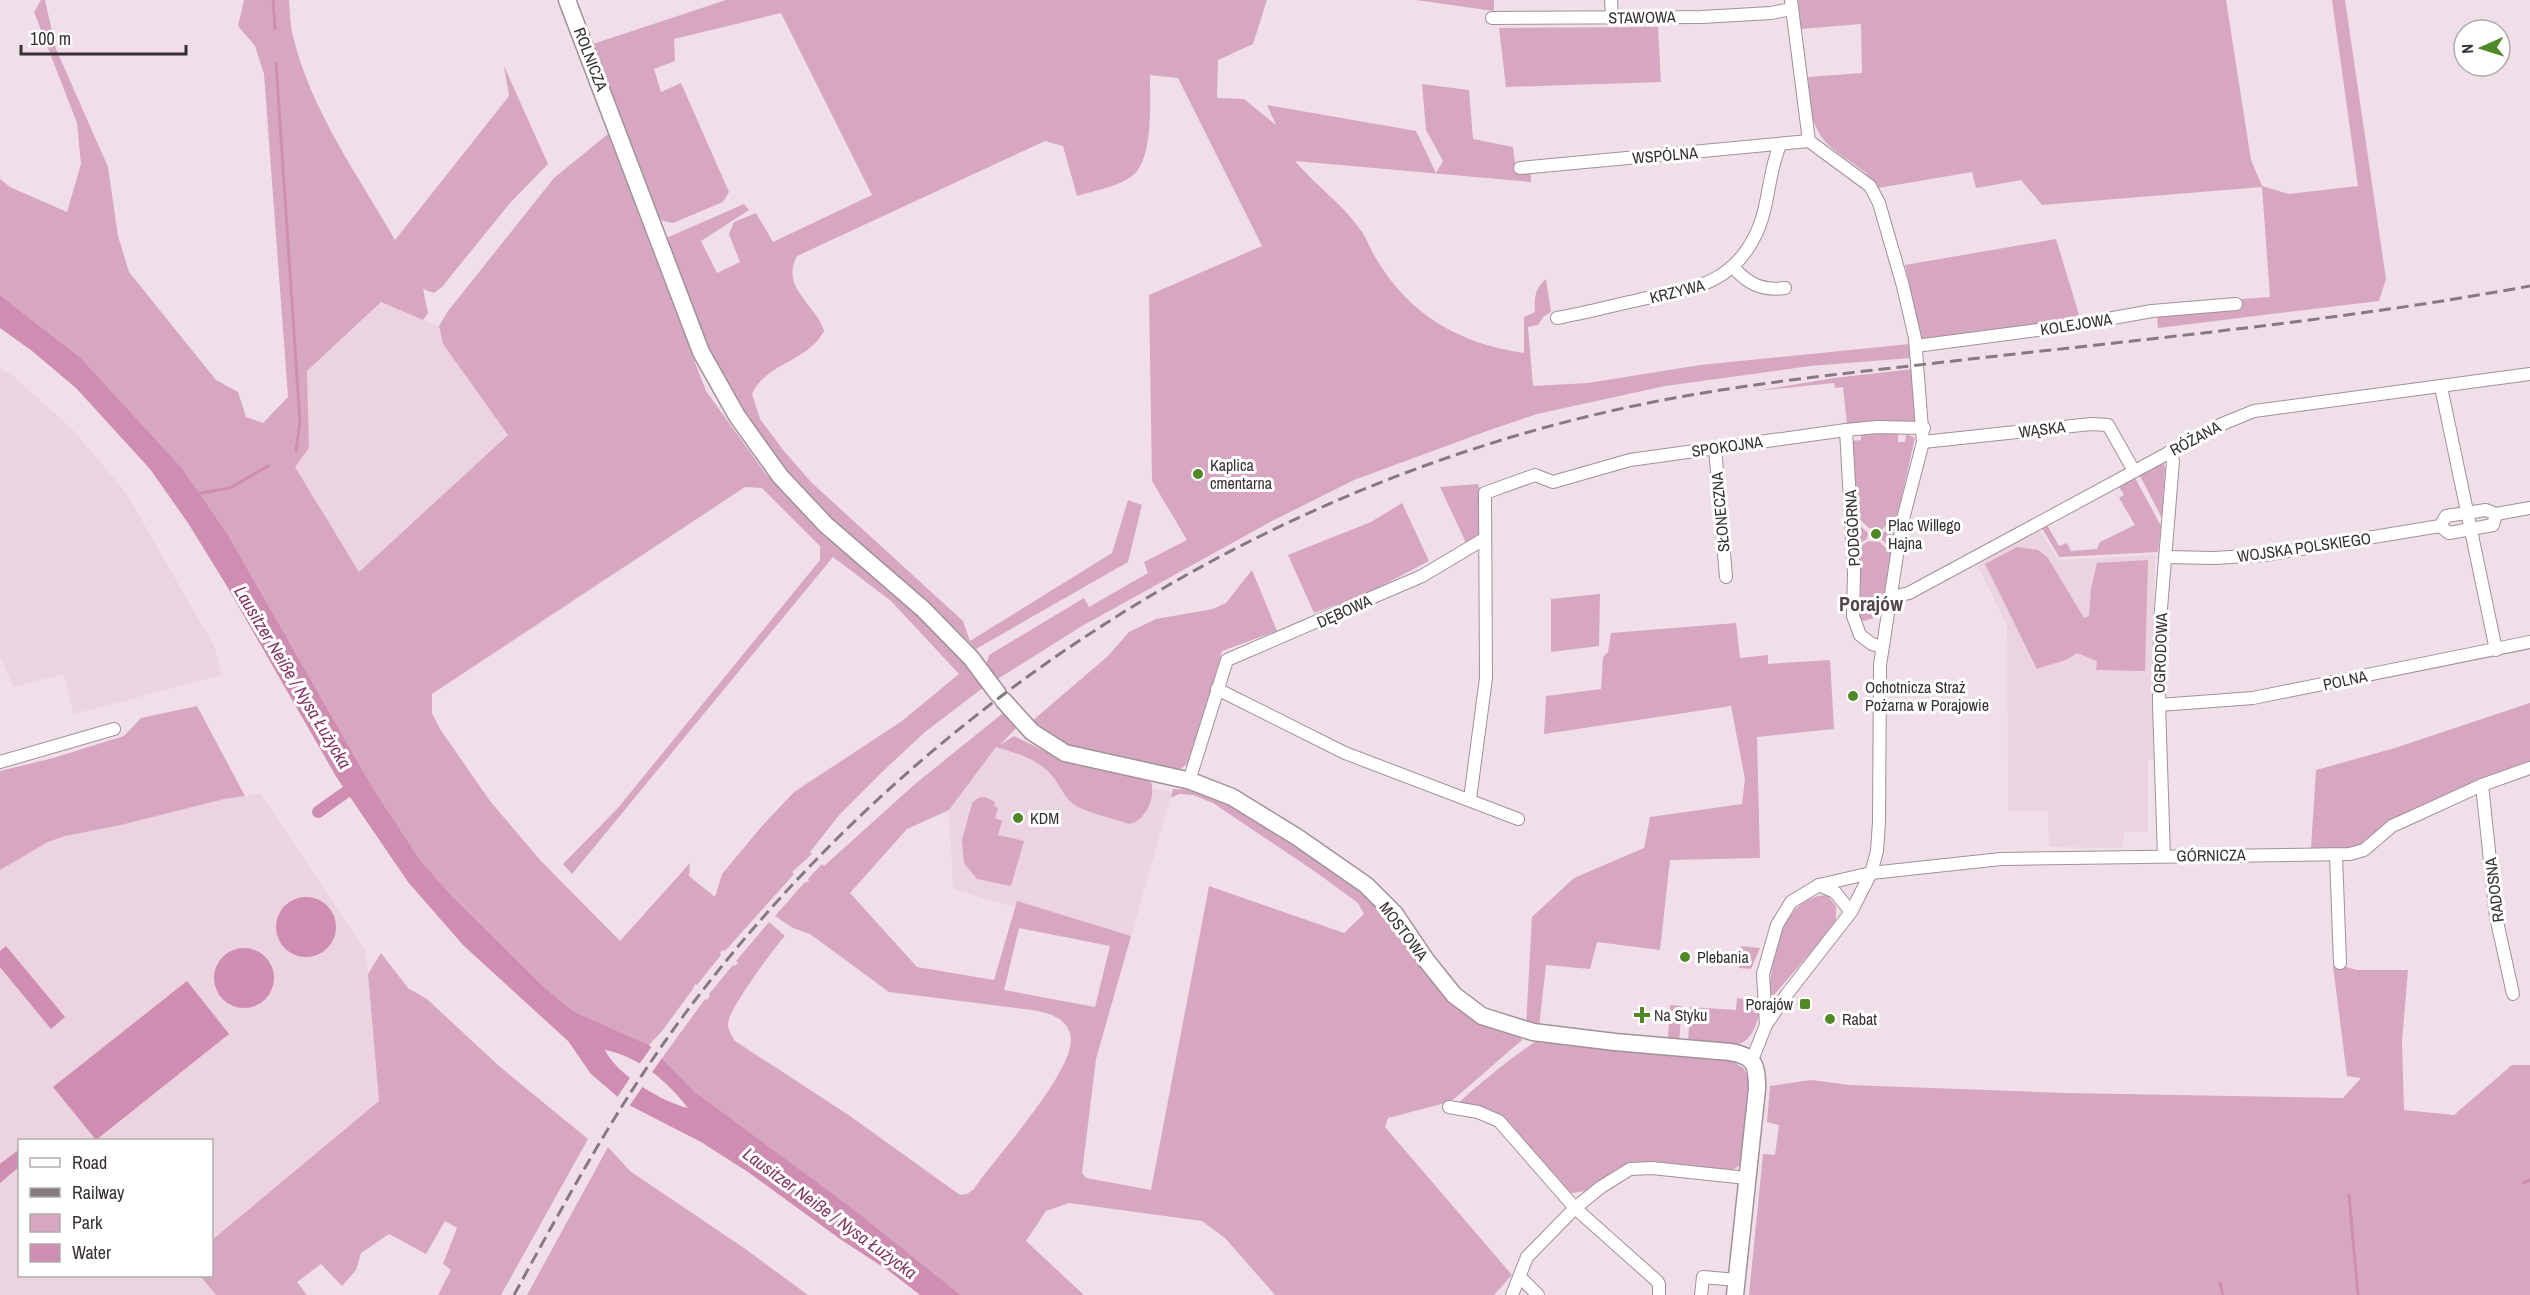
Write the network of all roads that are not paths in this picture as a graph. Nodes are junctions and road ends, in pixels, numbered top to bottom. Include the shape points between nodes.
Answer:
1 (567, 0) edge
2 (1611, 0) edge
3 (1791, 5) edge
4 (1492, 18) dead end
5 (1612, 18) junction
6 (1809, 141) junction
7 (1780, 145) junction
8 (1521, 168) dead end
9 (1733, 267) junction
10 (1785, 288) dead end
11 (2236, 304) dead end
12 (1557, 318) dead end
13 (1916, 346) junction
14 (2530, 374) edge
15 (2440, 387) junction
16 (1924, 428) junction
17 (1846, 430) junction
18 (1923, 442) junction
19 (1714, 448) junction
20 (2169, 452) junction
21 (2134, 471) junction
22 (2530, 508) edge
23 (2467, 513) junction
24 (2496, 514) junction
25 (2440, 526) junction
26 (2471, 531) junction
27 (1484, 539) junction
28 (2166, 557) junction
29 (1726, 577) dead end
30 (1892, 597) junction
31 (2530, 642) edge
32 (1882, 647) junction
33 (2496, 650) junction
34 (1217, 689) junction
35 (1004, 701) joint
36 (2159, 705) junction
37 (114, 729) dead end
38 (0, 762) edge
39 (2530, 768) edge
40 (1189, 781) junction
41 (2482, 785) junction
42 (1470, 799) junction
43 (1518, 819) dead end
44 (2336, 855) junction
45 (2164, 856) junction
46 (1871, 873) junction
47 (1819, 885) junction
48 (1851, 912) junction
49 (2340, 963) dead end
50 (2512, 994) dead end
51 (1766, 1025) junction
52 (1752, 1060) junction
53 (1449, 1107) dead end
54 (1747, 1178) junction
55 (1575, 1208) junction
56 (1520, 1277) junction
57 (1736, 1287) edge
58 (1512, 1295) edge
59 (1538, 1295) edge
60 (1659, 1295) edge
61 (1701, 1295) edge

1 - 35 street, ROLNICZA via 701,352 737,416 780,476 826,525 932,616
2 - 5 street
3 - 5 street, STAWOWA via 1771,13
3 - 6 street
4 - 5 street, STAWOWA
6 - 7 street, WSPÓLNA
6 - 13 street via 1870,186 1879,203
7 - 8 street, WSPÓLNA
7 - 9 street, KRZYWA via 1761,222 1754,239
9 - 10 street via 1755,286 1768,290
9 - 12 street, KRZYWA via 1706,285 1672,295
11 - 13 street, KOLEJOWA via 2152,311
13 - 16 street
14 - 15 street, RÓŻANA
15 - 20 street, RÓŻANA via 2254,411
15 - 23 street
16 - 17 street, SPOKOJNA
16 - 18 street
17 - 19 street, SPOKOJNA
17 - 32 street, PODGÓRNA via 1854,549 1853,616 1860,635
18 - 21 street, WĄSKA via 2108,425
18 - 30 street via 1902,523
19 - 27 street, SPOKOJNA via 1630,460 1553,482 1535,475 1485,493
19 - 29 street, SŁONECZNA
20 - 21 street, RÓŻANA
20 - 28 street, OGRODOWA via 2173,461
21 - 30 street, RÓŻANA via 1909,593
22 - 24 street, WOJSKA POLSKIEGO
23 - 24 street, WOJSKA POLSKIEGO via 2487,510
23 - 25 street, WOJSKA POLSKIEGO via 2446,516
23 - 26 street
24 - 26 street, WOJSKA POLSKIEGO via 2493,525
25 - 26 street, WOJSKA POLSKIEGO via 2449,533
25 - 28 street, WOJSKA POLSKIEGO via 2264,555
26 - 33 street
27 - 34 street, DĘBOWA via 1422,576 1227,660
27 - 42 street via 1486,678
28 - 36 street, OGRODOWA
30 - 32 street
31 - 33 street, POLNA
32 - 46 street via 1879,828
33 - 36 street, POLNA via 2253,698
34 - 40 street, DĘBOWA
34 - 42 street via 1345,753
35 - 40 street, MOSTOWA via 1032,732 1065,753
36 - 45 street, OGRODOWA
37 - 38 street
39 - 41 street, GÓRNICZA
40 - 52 street, MOSTOWA via 1232,797 1366,885 1395,914 1454,995 1482,1017 1533,1032 1730,1052
41 - 44 street, GÓRNICZA via 2392,826 2364,850
41 - 50 street, RADOSNA via 2496,917
42 - 43 street
44 - 45 street, GÓRNICZA
44 - 49 street
45 - 46 street, GÓRNICZA via 2001,859
46 - 47 street, GÓRNICZA
46 - 48 street
47 - 48 street via 1835,892
47 - 51 street, GÓRNICZA via 1791,902 1777,925 1762,974
48 - 51 street
51 - 52 street
52 - 54 street via 1757,1089
53 - 55 street via 1478,1112 1499,1121
54 - 55 street via 1652,1168 1630,1170 1600,1187
54 - 57 street
55 - 56 street via 1527,1257
55 - 60 street via 1657,1281
56 - 58 street
56 - 59 street
57 - 61 street via 1703,1277

